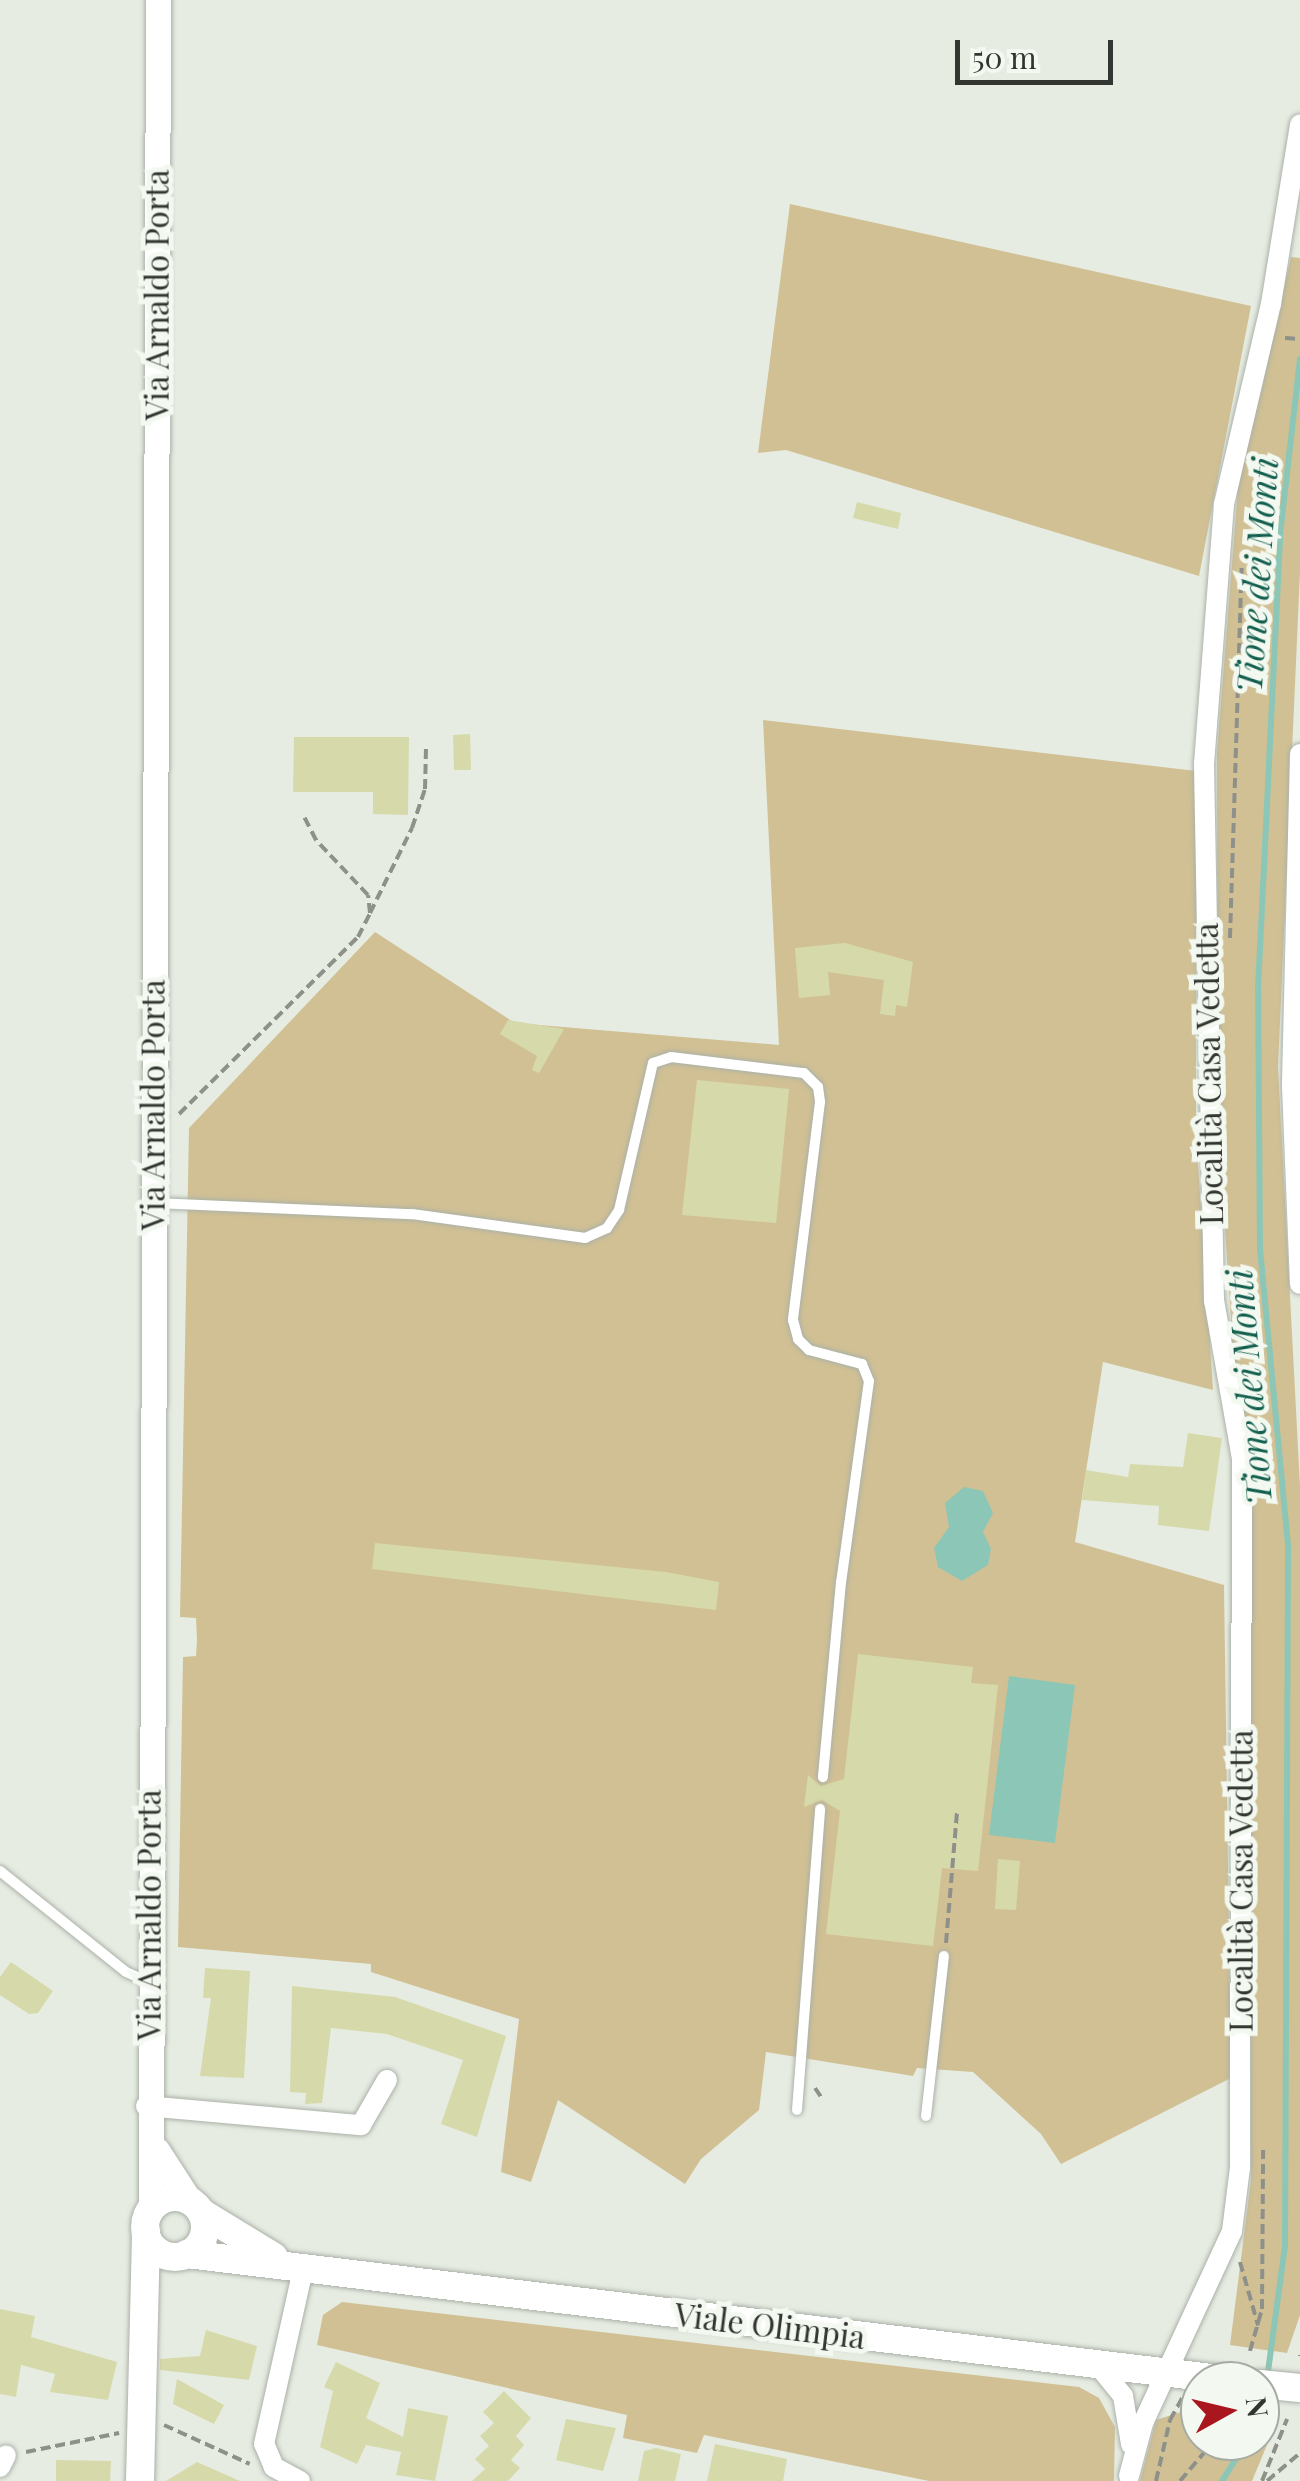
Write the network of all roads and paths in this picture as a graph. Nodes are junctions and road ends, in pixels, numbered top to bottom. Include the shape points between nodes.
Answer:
1 (158, 0) edge
2 (1300, 124) edge
3 (1279, 337) dead end
4 (1300, 339) edge
5 (1243, 544) dead end
6 (426, 748) dead end
7 (1300, 754) edge
8 (303, 815) dead end
9 (370, 913) junction
10 (1230, 942) dead end
11 (170, 1124) dead end
12 (151, 1203) junction
13 (1300, 1284) edge
14 (824, 1777) dead end
15 (820, 1809) dead end
16 (957, 1812) dead end
17 (0, 1871) edge
18 (944, 1956) joint
19 (148, 1982) junction
20 (387, 2080) dead end
21 (797, 2110) dead end
22 (146, 2114) junction
23 (926, 2116) dead end
24 (1263, 2142) dead end
25 (196, 2207) junction
26 (148, 2220) junction
27 (1232, 2231) junction
28 (182, 2255) junction
29 (303, 2269) junction
30 (143, 2317) junction
31 (1258, 2325) junction
32 (1250, 2352) dead end
33 (1096, 2364) junction
34 (1168, 2373) junction
35 (1180, 2374) edge
36 (1180, 2403) edge
37 (1287, 2419) dead end
38 (148, 2425) junction
39 (1300, 2453) edge
40 (267, 2457) junction
41 (3, 2461) edge
42 (1197, 2461) edge
43 (1128, 2478) edge
44 (140, 2481) edge
45 (300, 2481) edge
46 (1156, 2481) edge
47 (1180, 2481) edge
48 (1265, 2481) edge

1 - 12 street, Via Arnaldo Porta
2 - 27 street, Località Casa Vedetta via 1271,304 1224,504 1204,764 1213,1284 1227,1403 1242,1459 1241,2109
3 - 4 path
5 - 10 path
6 - 9 path via 425,789 412,828
7 - 13 street via 1292,1086
8 - 9 path via 316,840 368,895
9 - 11 path via 358,937
12 - 14 lane via 412,1214 585,1238 607,1228 619,1210 654,1063 670,1057 804,1073 818,1087 820,1102 794,1320 798,1339 809,1350 862,1364 869,1380
12 - 19 street, Via Arnaldo Porta
15 - 21 lane
16 - 18 path
17 - 19 lane via 126,1972
18 - 23 lane
19 - 22 street, Via Arnaldo Porta
20 - 22 street via 361,2124
22 - 25 street, Viale Olimpia via 171,2180
22 - 26 street, Via Arnaldo Porta via 154,2166
24 - 31 path
25 - 26 main road via 173,2197
25 - 28 main road via 205,2232
25 - 29 main road, Viale Olimpia
26 - 28 main road via 160,2252
26 - 30 main road, Via Arnaldo Porta
27 - 31 path
27 - 34 street, Località Casa Vedetta
28 - 29 main road, Viale Olimpia
28 - 30 main road, Via Arnaldo Porta via 162,2264
29 - 33 main road, Viale Olimpia
29 - 40 street via 266,2430
30 - 38 main road, Via Arnaldo Porta
31 - 32 path
33 - 34 main road, Viale Olimpia
33 - 43 street via 1118,2385 1127,2410
34 - 35 main road, Viale Olimpia
34 - 43 street, Località Casa Vedetta via 1143,2423
36 - 46 path
37 - 48 path
38 - 40 path via 247,2466
38 - 41 path
38 - 44 main road, Via Arnaldo Porta
39 - 48 path
40 - 45 street
42 - 47 path

